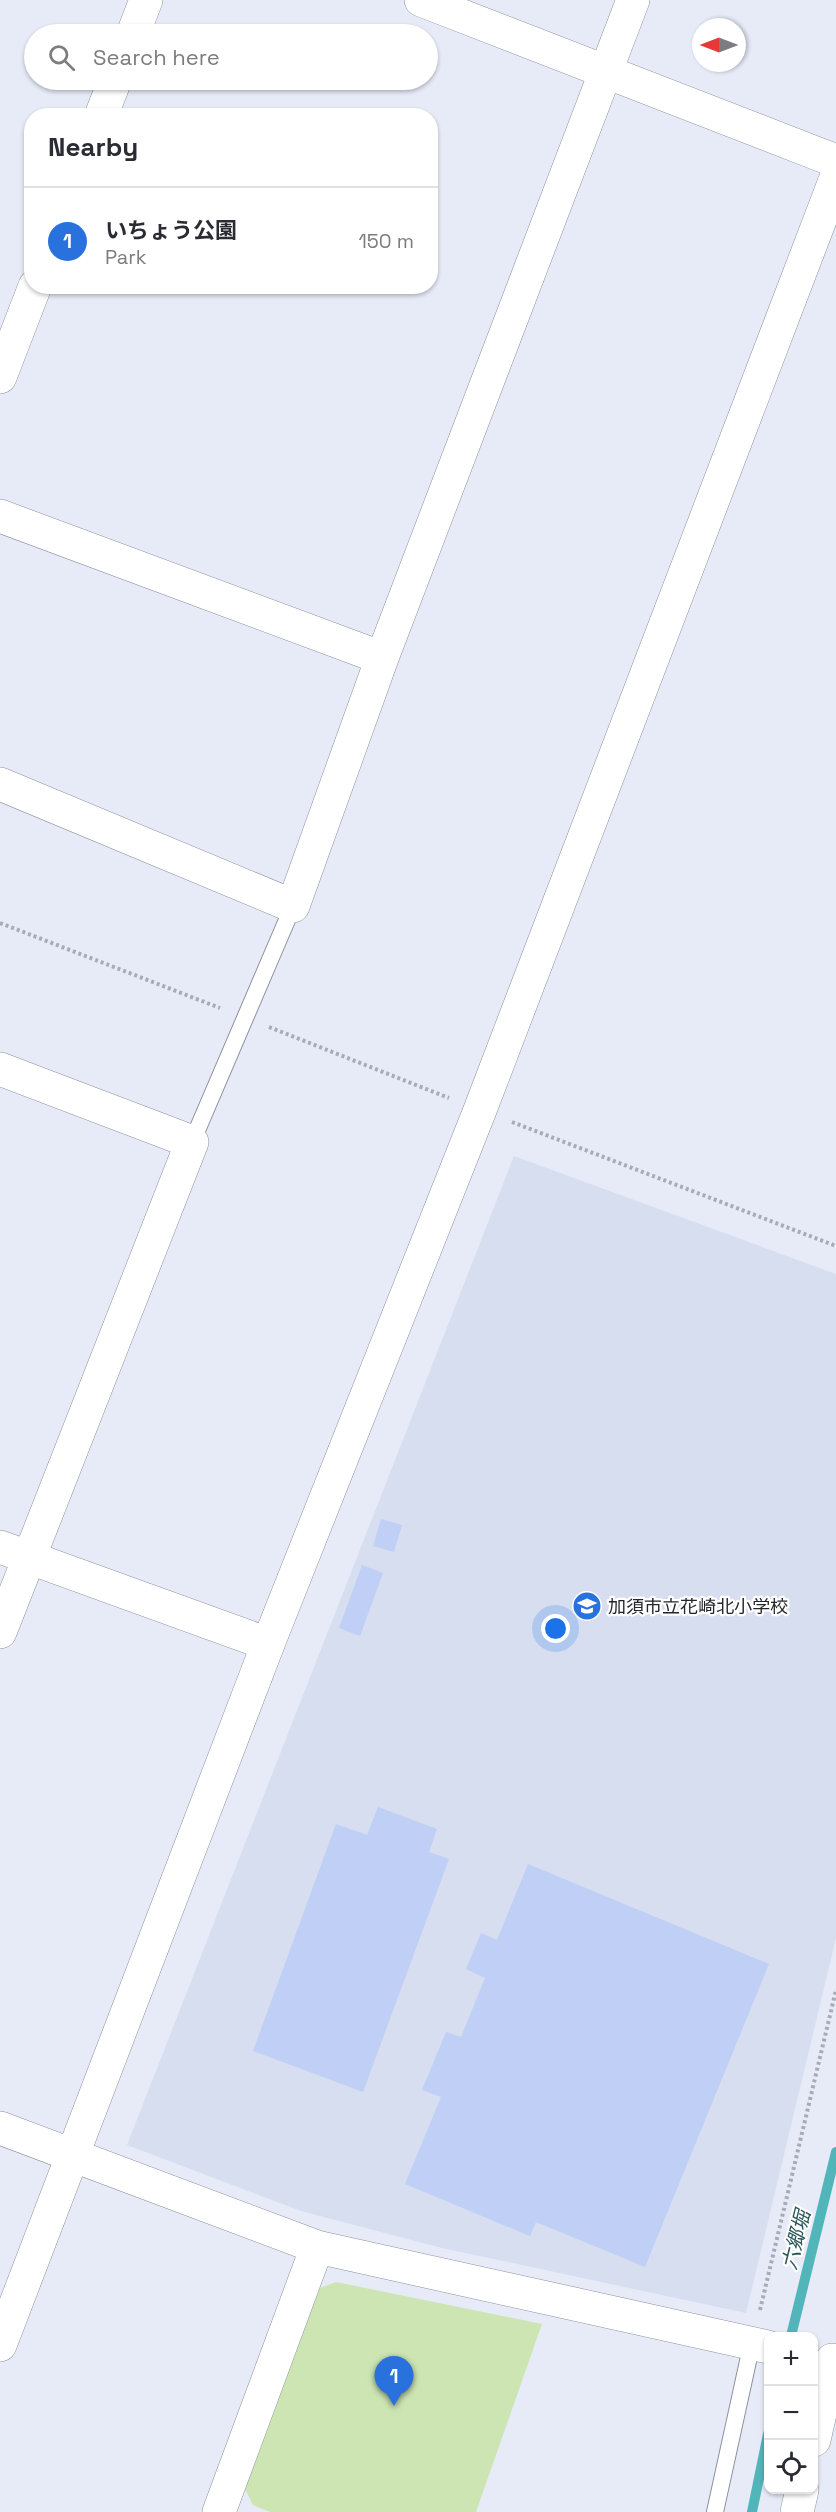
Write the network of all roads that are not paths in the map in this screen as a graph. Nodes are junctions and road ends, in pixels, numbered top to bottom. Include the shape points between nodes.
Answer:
1 (146, 0) edge
2 (421, 0) edge
3 (633, 0) edge
4 (137, 24) edge
5 (605, 73) junction
6 (111, 90) edge
7 (104, 108) edge
8 (836, 161) edge
9 (836, 178) edge
10 (32, 294) edge
11 (0, 377) edge
12 (0, 516) edge
13 (382, 658) junction
14 (0, 784) edge
15 (293, 906) junction
16 (0, 1069) edge
17 (192, 1142) junction
18 (14, 1553) edge
19 (0, 1632) edge
20 (268, 1644) junction
21 (0, 2128) edge
22 (74, 2155) junction
23 (317, 2247) junction
24 (760, 2334) edge
25 (0, 2345) edge
26 (827, 2359) edge
27 (818, 2411) edge
28 (801, 2494) edge
29 (221, 2511) edge
30 (715, 2512) edge
31 (797, 2512) edge

1 - 4 street
2 - 5 street
3 - 5 street
5 - 8 street
5 - 13 street
6 - 7 street
9 - 20 street via 480,1110
10 - 11 street
12 - 13 street
13 - 15 street
14 - 15 street
15 - 17 lane
16 - 17 street
17 - 18 street
18 - 19 street
18 - 20 street
20 - 22 street
21 - 22 street
22 - 23 street
22 - 25 street
23 - 24 street
23 - 29 street
24 - 30 lane
26 - 27 street
28 - 31 street

